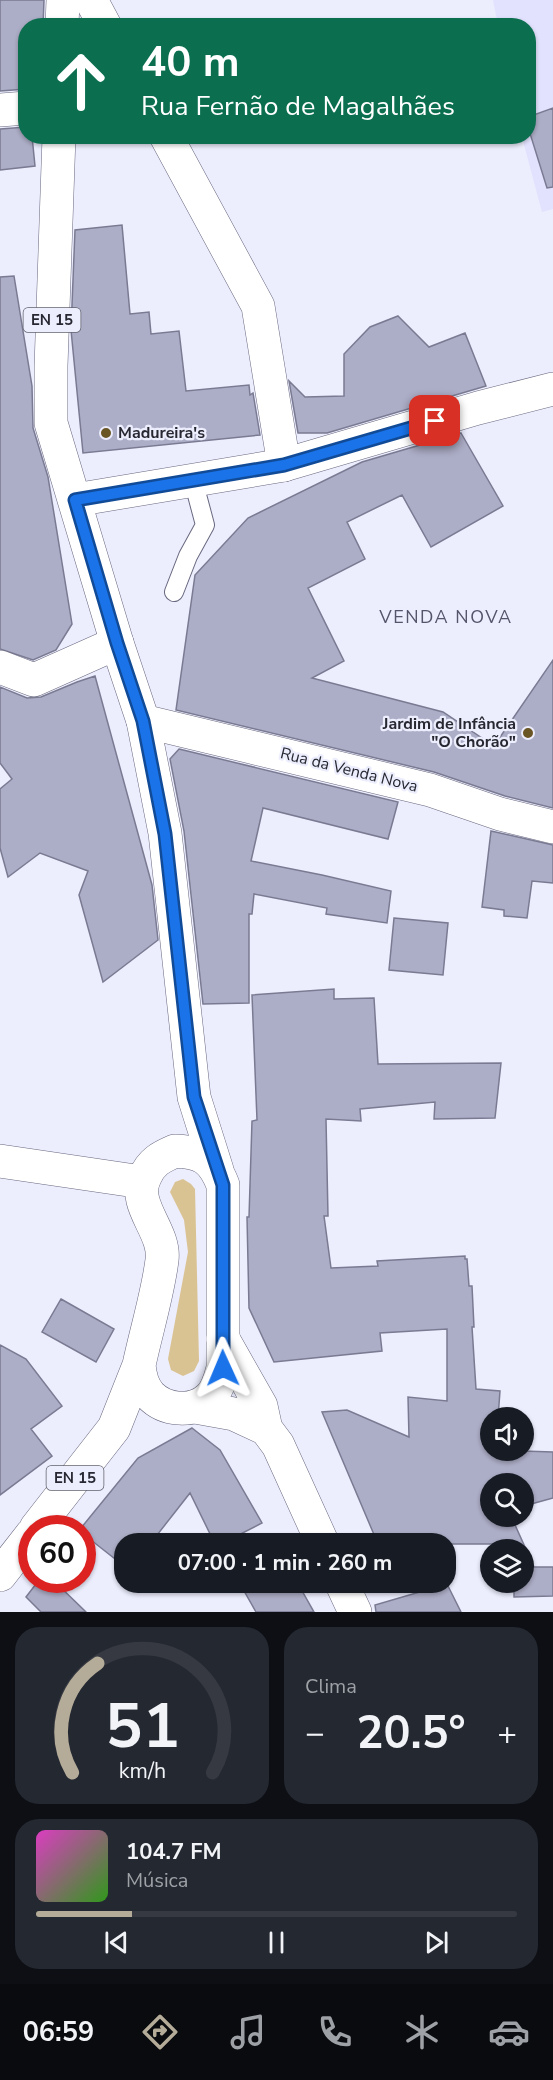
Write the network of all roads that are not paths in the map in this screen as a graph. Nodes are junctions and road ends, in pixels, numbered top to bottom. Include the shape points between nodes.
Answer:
1 (63, 0) edge
2 (92, 0) edge
3 (62, 18) edge
4 (101, 18) edge
5 (18, 109) edge
6 (0, 110) edge
7 (58, 144) edge
8 (170, 144) edge
9 (553, 389) edge
10 (284, 465) junction
11 (193, 480) junction
12 (75, 500) junction
13 (174, 592) dead end
14 (117, 643) junction
15 (0, 668) edge
16 (143, 721) junction
17 (553, 826) edge
18 (194, 1097) junction
19 (0, 1161) edge
20 (152, 1169) junction
21 (217, 1170) junction
22 (223, 1339) junction
23 (139, 1365) junction
24 (179, 1406) junction
25 (114, 1428) junction
26 (266, 1429) junction
27 (46, 1515) edge
28 (318, 1533) edge
29 (18, 1552) edge
30 (0, 1575) edge
31 (346, 1593) edge
32 (355, 1612) edge

1 - 3 main road
2 - 4 main road
5 - 6 main road
7 - 12 main road, EN 15 via 51,423
8 - 10 main road via 258,306
9 - 10 main road
10 - 11 main road
11 - 12 main road
11 - 13 lane via 205,525
12 - 14 main road, EN 15
14 - 15 main road via 34,680
14 - 16 main road, EN 15
16 - 17 main road, Rua da Venda Nova via 430,790 500,814
16 - 18 main road, EN 15 via 165,834
18 - 20 main road
18 - 21 main road
19 - 20 main road
20 - 21 main road via 175,1151 206,1158
20 - 23 main road via 142,1198 159,1237 163,1258
21 - 22 main road via 223,1185
22 - 24 main road via 219,1384 209,1398
22 - 26 main road via 261,1406
23 - 24 main road via 141,1381 149,1395
23 - 25 main road
24 - 25 main road
24 - 26 main road via 234,1414
25 - 27 main road, EN 15
26 - 28 main road via 278,1445
29 - 30 main road
31 - 32 main road

